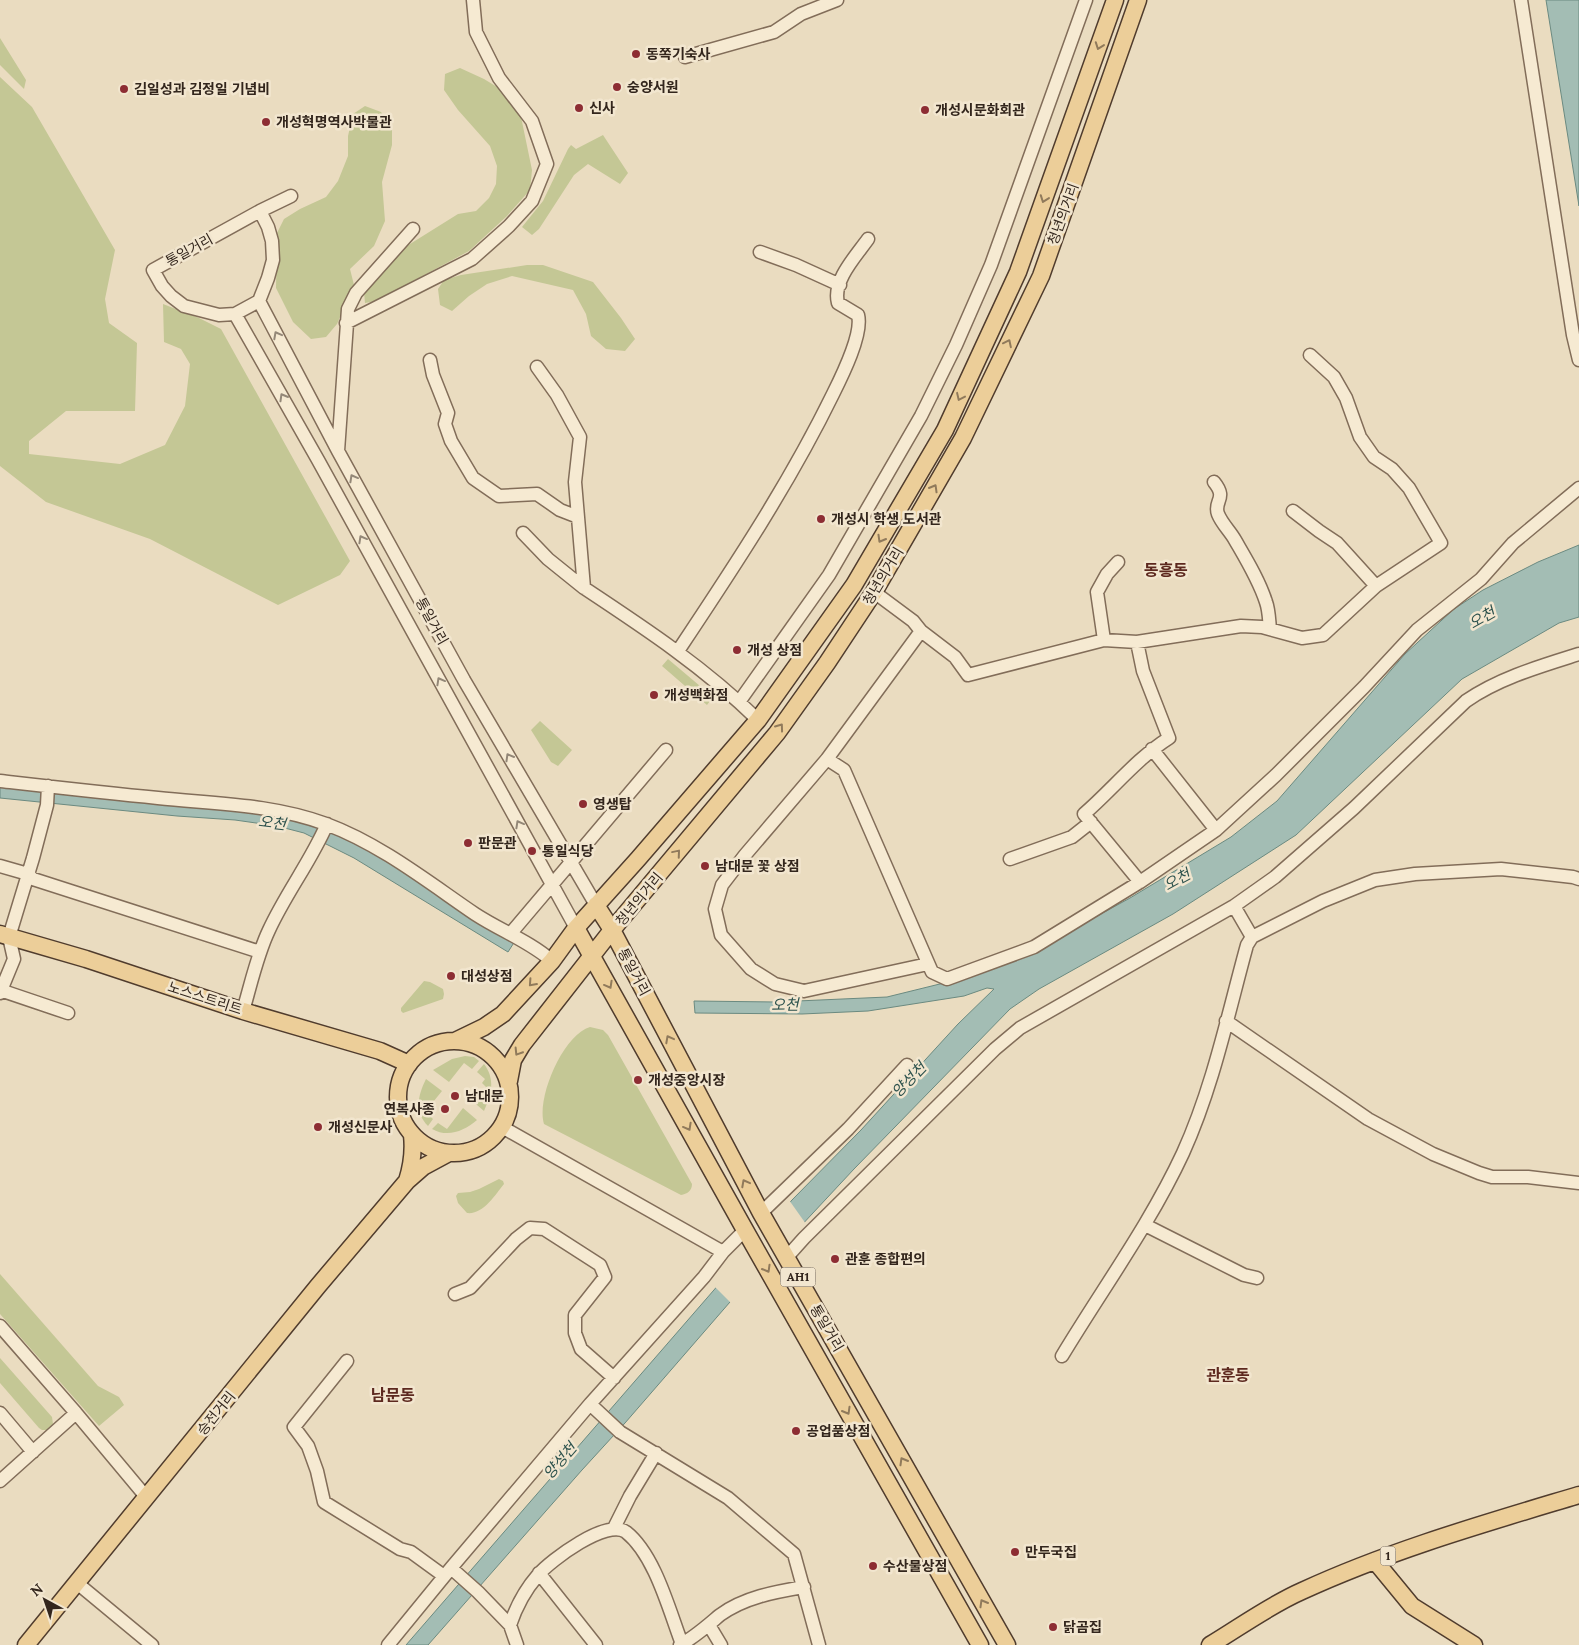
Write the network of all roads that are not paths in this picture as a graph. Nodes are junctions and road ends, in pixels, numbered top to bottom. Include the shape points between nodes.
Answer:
1 (473, 0) edge
2 (837, 0) edge
3 (1086, 0) edge
4 (1115, 0) edge
5 (1138, 0) edge
6 (1521, 0) edge
7 (685, 57) dead end
8 (291, 196) dead end
9 (260, 211) junction
10 (413, 229) dead end
11 (868, 240) dead end
12 (760, 252) dead end
13 (840, 285) junction
14 (259, 301) junction
15 (235, 314) junction
16 (346, 323) junction
17 (1576, 335) edge
18 (1310, 355) dead end
19 (430, 360) dead end
20 (1579, 360) edge
21 (537, 367) dead end
22 (338, 451) junction
23 (1214, 482) dead end
24 (1579, 488) edge
25 (1294, 511) dead end
26 (578, 517) junction
27 (522, 533) dead end
28 (1118, 562) dead end
29 (1376, 586) junction
30 (584, 588) junction
31 (874, 592) junction
32 (1270, 629) junction
33 (921, 631) junction
34 (1104, 640) junction
35 (1137, 642) junction
36 (678, 651) junction
37 (1579, 654) edge
38 (739, 702) junction
39 (758, 720) junction
40 (1152, 749) junction
41 (666, 750) dead end
42 (828, 759) junction
43 (0, 781) edge
44 (48, 788) junction
45 (1091, 822) junction
46 (326, 826) junction
47 (1216, 830) junction
48 (1010, 859) dead end
49 (570, 862) junction
50 (0, 866) edge
51 (28, 874) junction
52 (1579, 879) edge
53 (1140, 882) junction
54 (552, 884) junction
55 (596, 905) junction
56 (1234, 906) junction
57 (576, 928) junction
58 (612, 930) junction
59 (511, 933) junction
60 (5, 936) edge
61 (1252, 937) junction
62 (260, 952) junction
63 (593, 956) junction
64 (552, 961) junction
65 (928, 964) junction
66 (0, 991) edge
67 (244, 1011) junction
68 (68, 1013) dead end
69 (1226, 1021) junction
70 (455, 1041) junction
71 (409, 1064) junction
72 (908, 1065) dead end
73 (509, 1081) junction
74 (502, 1127) junction
75 (412, 1135) junction
76 (448, 1153) junction
77 (407, 1181) junction
78 (1579, 1183) edge
79 (761, 1213) junction
80 (1146, 1225) junction
81 (745, 1230) junction
82 (723, 1252) junction
83 (787, 1257) junction
84 (1257, 1278) dead end
85 (455, 1294) dead end
86 (0, 1326) edge
87 (1062, 1356) dead end
88 (347, 1360) dead end
89 (614, 1378) junction
90 (590, 1404) junction
91 (0, 1412) edge
92 (76, 1413) junction
93 (33, 1452) junction
94 (656, 1453) junction
95 (0, 1481) edge
96 (1579, 1495) edge
97 (147, 1498) junction
98 (614, 1528) junction
99 (1375, 1561) junction
100 (451, 1572) junction
101 (539, 1574) junction
102 (77, 1583) junction
103 (804, 1587) junction
104 (510, 1625) junction
105 (709, 1625) junction
106 (681, 1644) edge
107 (26, 1645) edge
108 (152, 1645) edge
109 (388, 1645) edge
110 (517, 1645) edge
111 (596, 1645) edge
112 (721, 1645) edge
113 (819, 1645) edge
114 (980, 1645) edge
115 (1007, 1645) edge
116 (1210, 1645) edge
117 (1474, 1645) edge

1 - 16 street via 476,32 499,78 532,120 547,164 532,201 472,259
2 - 7 street via 801,14 774,32
3 - 38 street via 991,265 921,416 829,576
4 -> 39 main road, 청년의거리 via 1018,272 944,430 854,585
31 -> 5 main road, 청년의거리 via 963,438 1040,276
6 - 17 street
8 - 9 street, 통일거리
9 - 14 street via 272,241 273,260
9 - 15 street, 통일거리 via 153,270 162,286 184,306 219,316
10 - 16 street via 356,293 348,308
11 - 13 street
12 - 13 street
13 - 36 street via 836,297 838,303 858,315 860,322 850,360 792,475
14 - 15 street, 통일거리
22 -> 14 street, 통일거리
54 -> 15 street, 통일거리
16 - 22 street
17 - 20 street
18 - 29 street via 1334,377 1346,398 1360,437 1374,457 1392,468 1408,488 1441,542
19 - 26 street via 448,413 445,424 451,441 473,478 499,496 537,494 560,510
21 - 26 street via 580,437 575,482
49 -> 22 street, 통일거리 via 464,680
23 - 32 street via 1220,490 1217,512 1234,537 1267,603
24 - 47 street via 1514,543 1481,579 1417,630 1276,775
25 - 29 street via 1337,543
26 - 30 street
27 - 30 street
28 - 34 street via 1097,592
29 - 32 street via 1323,635 1302,638
30 - 36 street
31 - 33 street via 913,621
58 -> 31 main road, 청년의거리 via 776,733
32 - 35 street via 1241,626
33 - 34 street via 955,657 968,675
33 - 42 street
34 - 35 street
35 - 40 street via 1143,671 1170,738
36 - 38 street
37 - 56 street via 1534,668 1466,701 1354,808 1275,877
38 - 39 street
39 - 55 main road, 청년의거리
40 - 45 street via 1084,814
40 - 47 street
41 - 49 street
42 - 65 street via 844,770
42 - 65 street via 722,885 715,908 721,936 751,969 775,984 804,991
43 - 44 street
44 - 46 street via 246,805 285,812
44 - 51 street via 47,805
45 - 48 street via 1072,837
45 - 53 street
46 - 59 street via 378,848 486,921
46 - 62 street
47 - 53 street
49 - 54 street
49 - 55 street, 통일거리
50 - 51 street
51 - 60 street
51 - 62 street via 33,879
52 - 61 street via 1502,870 1416,874 1374,880 1323,900
53 - 65 street via 1034,947 947,979 932,972
54 - 57 street, 통일거리
54 - 59 street
55 - 57 main road, 청년의거리
55 - 58 main road, 통일거리 / AH1
56 - 61 street
56 - 83 street via 1020,1028
57 - 63 main road, 통일거리 / AH1
57 - 64 main road, 청년의거리
58 - 63 main road, 청년의거리
79 -> 58 main road, 통일거리 / AH1
59 - 64 street
60 - 66 street via 14,959
60 - 67 main road, 노스스트리트
61 - 69 street
62 - 67 street
63 -> 73 main road, 청년의거리 via 522,1045 512,1060
63 -> 81 main road, 통일거리 / AH1
64 -> 70 main road, 청년의거리 via 502,1014
66 - 68 street
67 - 71 main road, 노스스트리트 via 380,1051
69 - 78 street via 1368,1119 1433,1154 1492,1177
69 - 80 street via 1183,1152
70 - 71 main road via 438,1043 422,1051
70 - 73 main road via 469,1043 488,1052 503,1068
71 - 75 main road via 398,1092 399,1108
72 - 79 street via 848,1129
73 - 74 main road via 511,1097
74 - 76 main road via 479,1148
74 - 82 street
75 - 76 main road via 423,1144
75 - 77 main road via 414,1151
76 - 77 main road, 승전거리 via 423,1167
77 - 97 main road, 승전거리
79 - 83 main road, 통일거리 / AH1
80 - 84 street via 1244,1275
80 - 87 street
81 - 82 street
81 -> 114 main road, 통일거리 / AH1
82 - 89 street
115 -> 83 main road, 통일거리 / AH1
85 - 89 street via 470,1288 530,1228 544,1229 600,1266 605,1277 575,1315 575,1333 581,1349
86 - 92 street
88 - 100 street via 294,1427 308,1446 324,1502 400,1549
89 - 90 street
90 - 94 street via 620,1432
90 - 100 street
91 - 93 street
92 - 93 street
92 - 97 street
93 - 95 street
94 - 98 street
94 - 103 street via 728,1498 794,1554
96 - 99 main road, 1 via 1442,1536
97 - 102 main road, 승전거리
98 - 101 street via 599,1532 562,1554
98 - 106 street via 625,1532 650,1560
99 - 116 main road, 1 via 1300,1591
99 - 117 main road via 1412,1606
100 - 104 street via 478,1592
100 - 109 street
101 - 104 street via 516,1607
101 - 111 street
102 - 107 main road, 승전거리
102 - 108 street
103 - 105 street via 757,1596 721,1614
103 - 113 street
104 - 110 street
105 - 106 street
105 - 112 street

